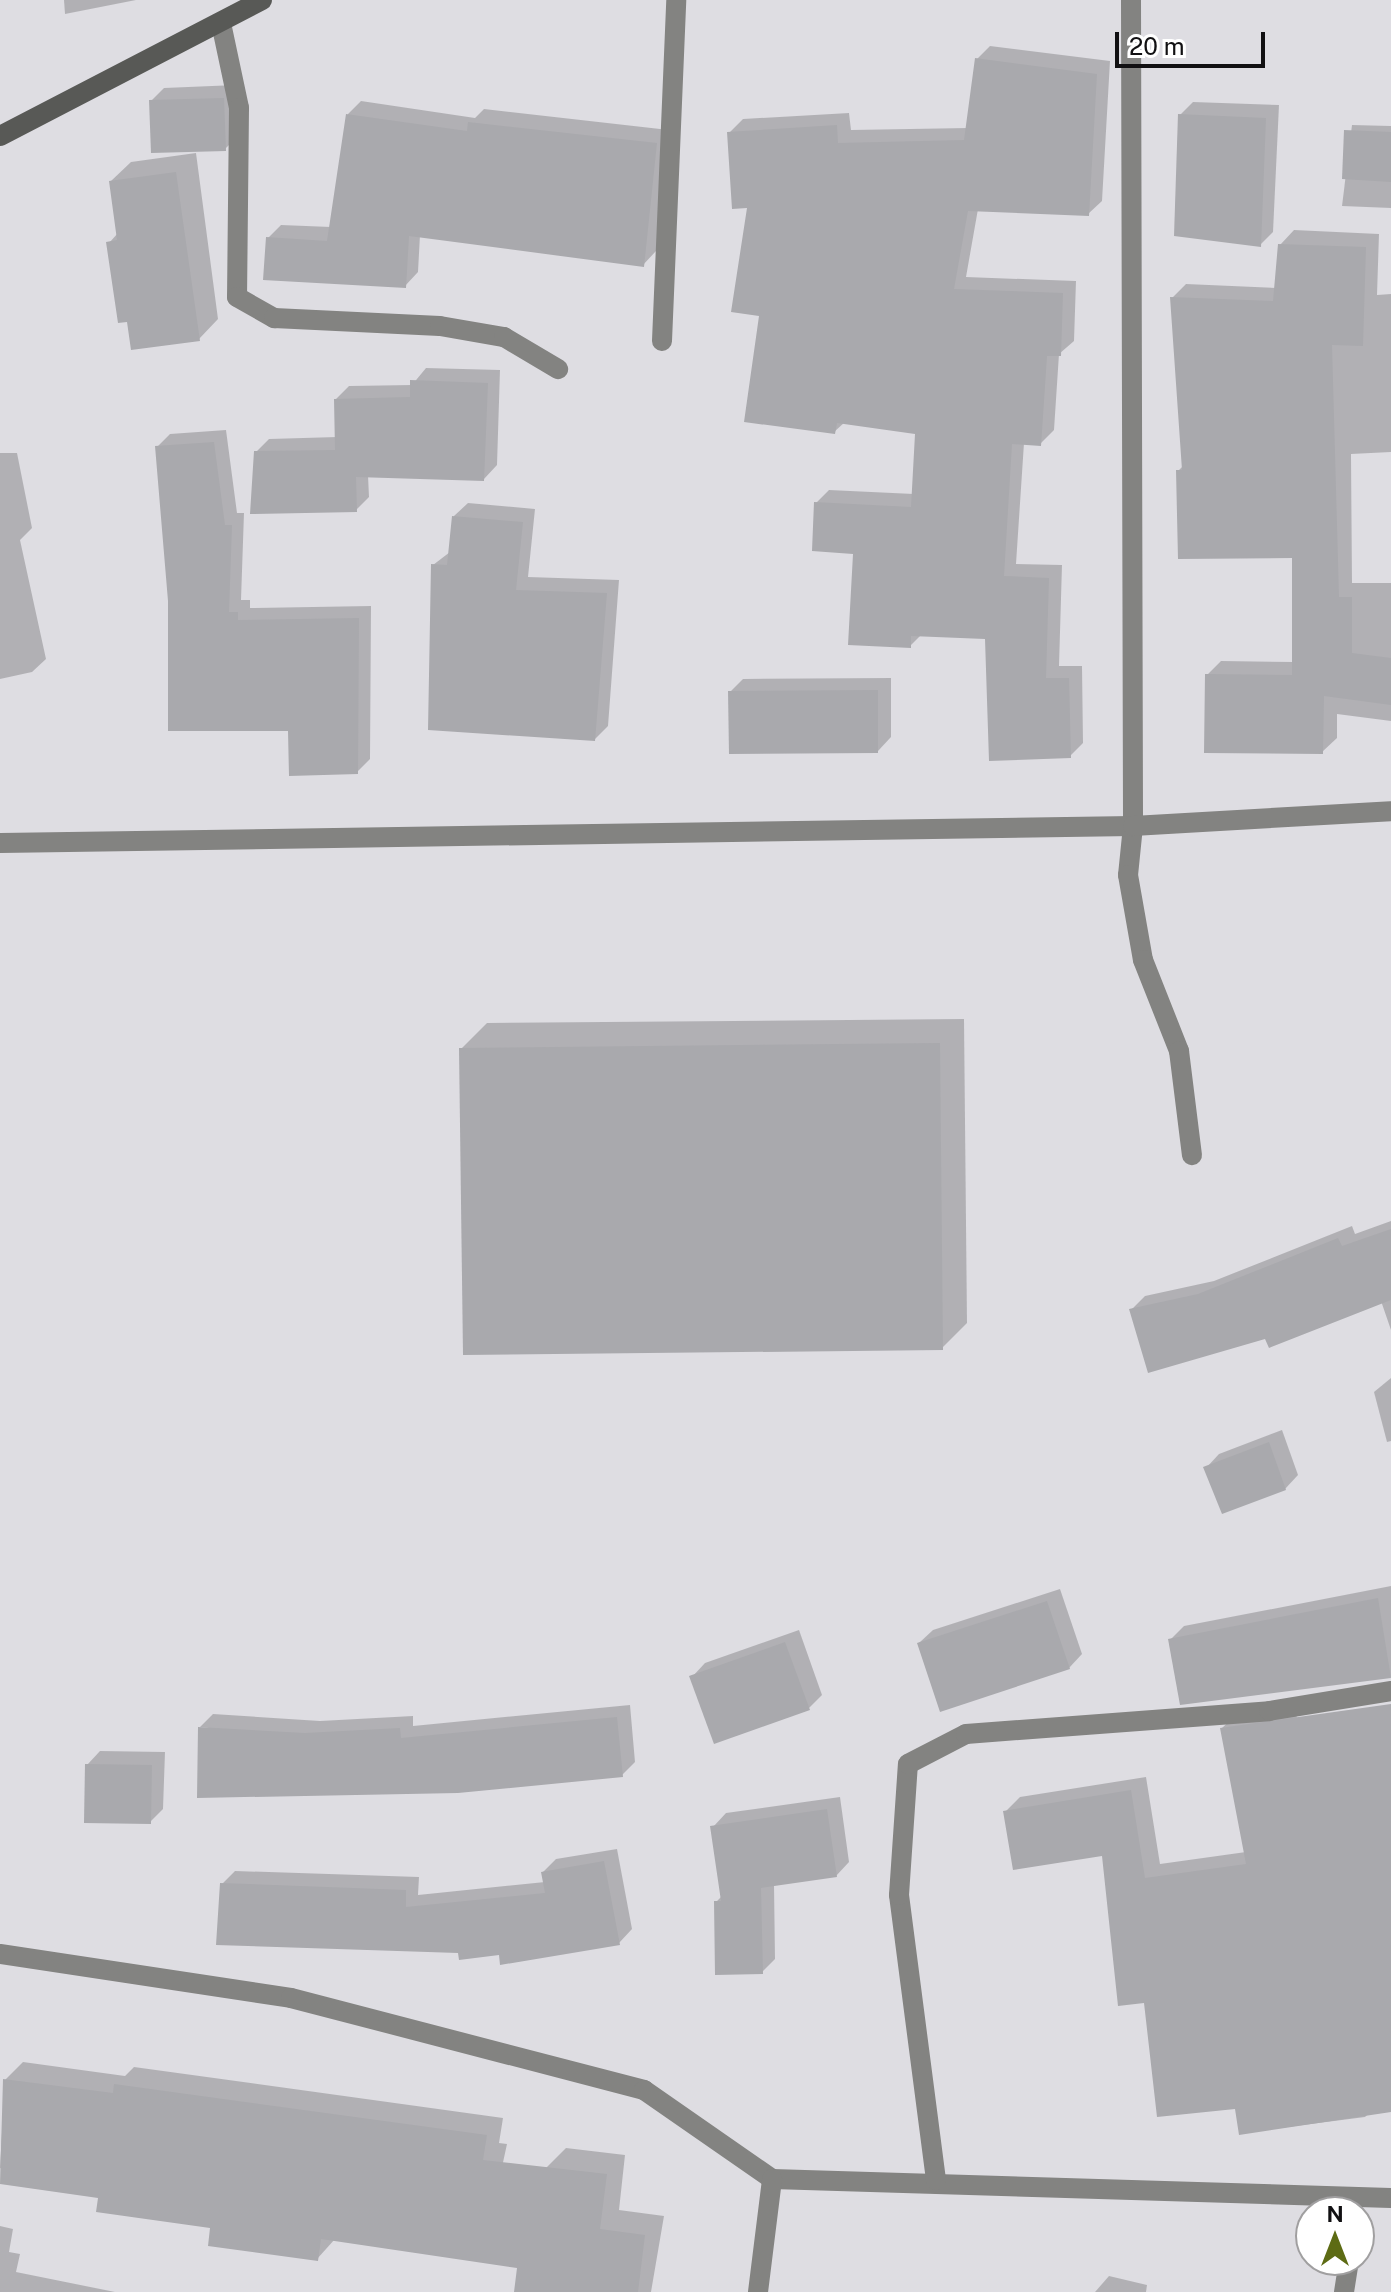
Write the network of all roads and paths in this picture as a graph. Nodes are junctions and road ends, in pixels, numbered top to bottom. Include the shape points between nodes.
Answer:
1 (262, 0) edge
2 (676, 0) edge
3 (1131, 0) edge
4 (221, 23) junction
5 (0, 136) edge
6 (662, 341) dead end
7 (558, 369) dead end
8 (1391, 811) edge
9 (1133, 826) junction
10 (0, 843) edge
11 (1192, 1155) dead end
12 (1391, 1691) edge
13 (0, 1954) edge
14 (772, 2179) junction
15 (936, 2180) junction
16 (1295, 2203) edge
17 (758, 2292) edge

1 - 4 street
2 - 6 street
3 - 9 street
4 - 5 street
4 - 7 street via 239,108 237,297 274,318 440,326 504,337
8 - 9 street
9 - 10 street
9 - 11 street via 1133,903 1143,960 1179,1051
12 - 15 street via 1269,1711 966,1734 908,1764 899,1895
13 - 14 street via 291,1998 644,2090
14 - 15 street
14 - 17 street
15 - 16 street

